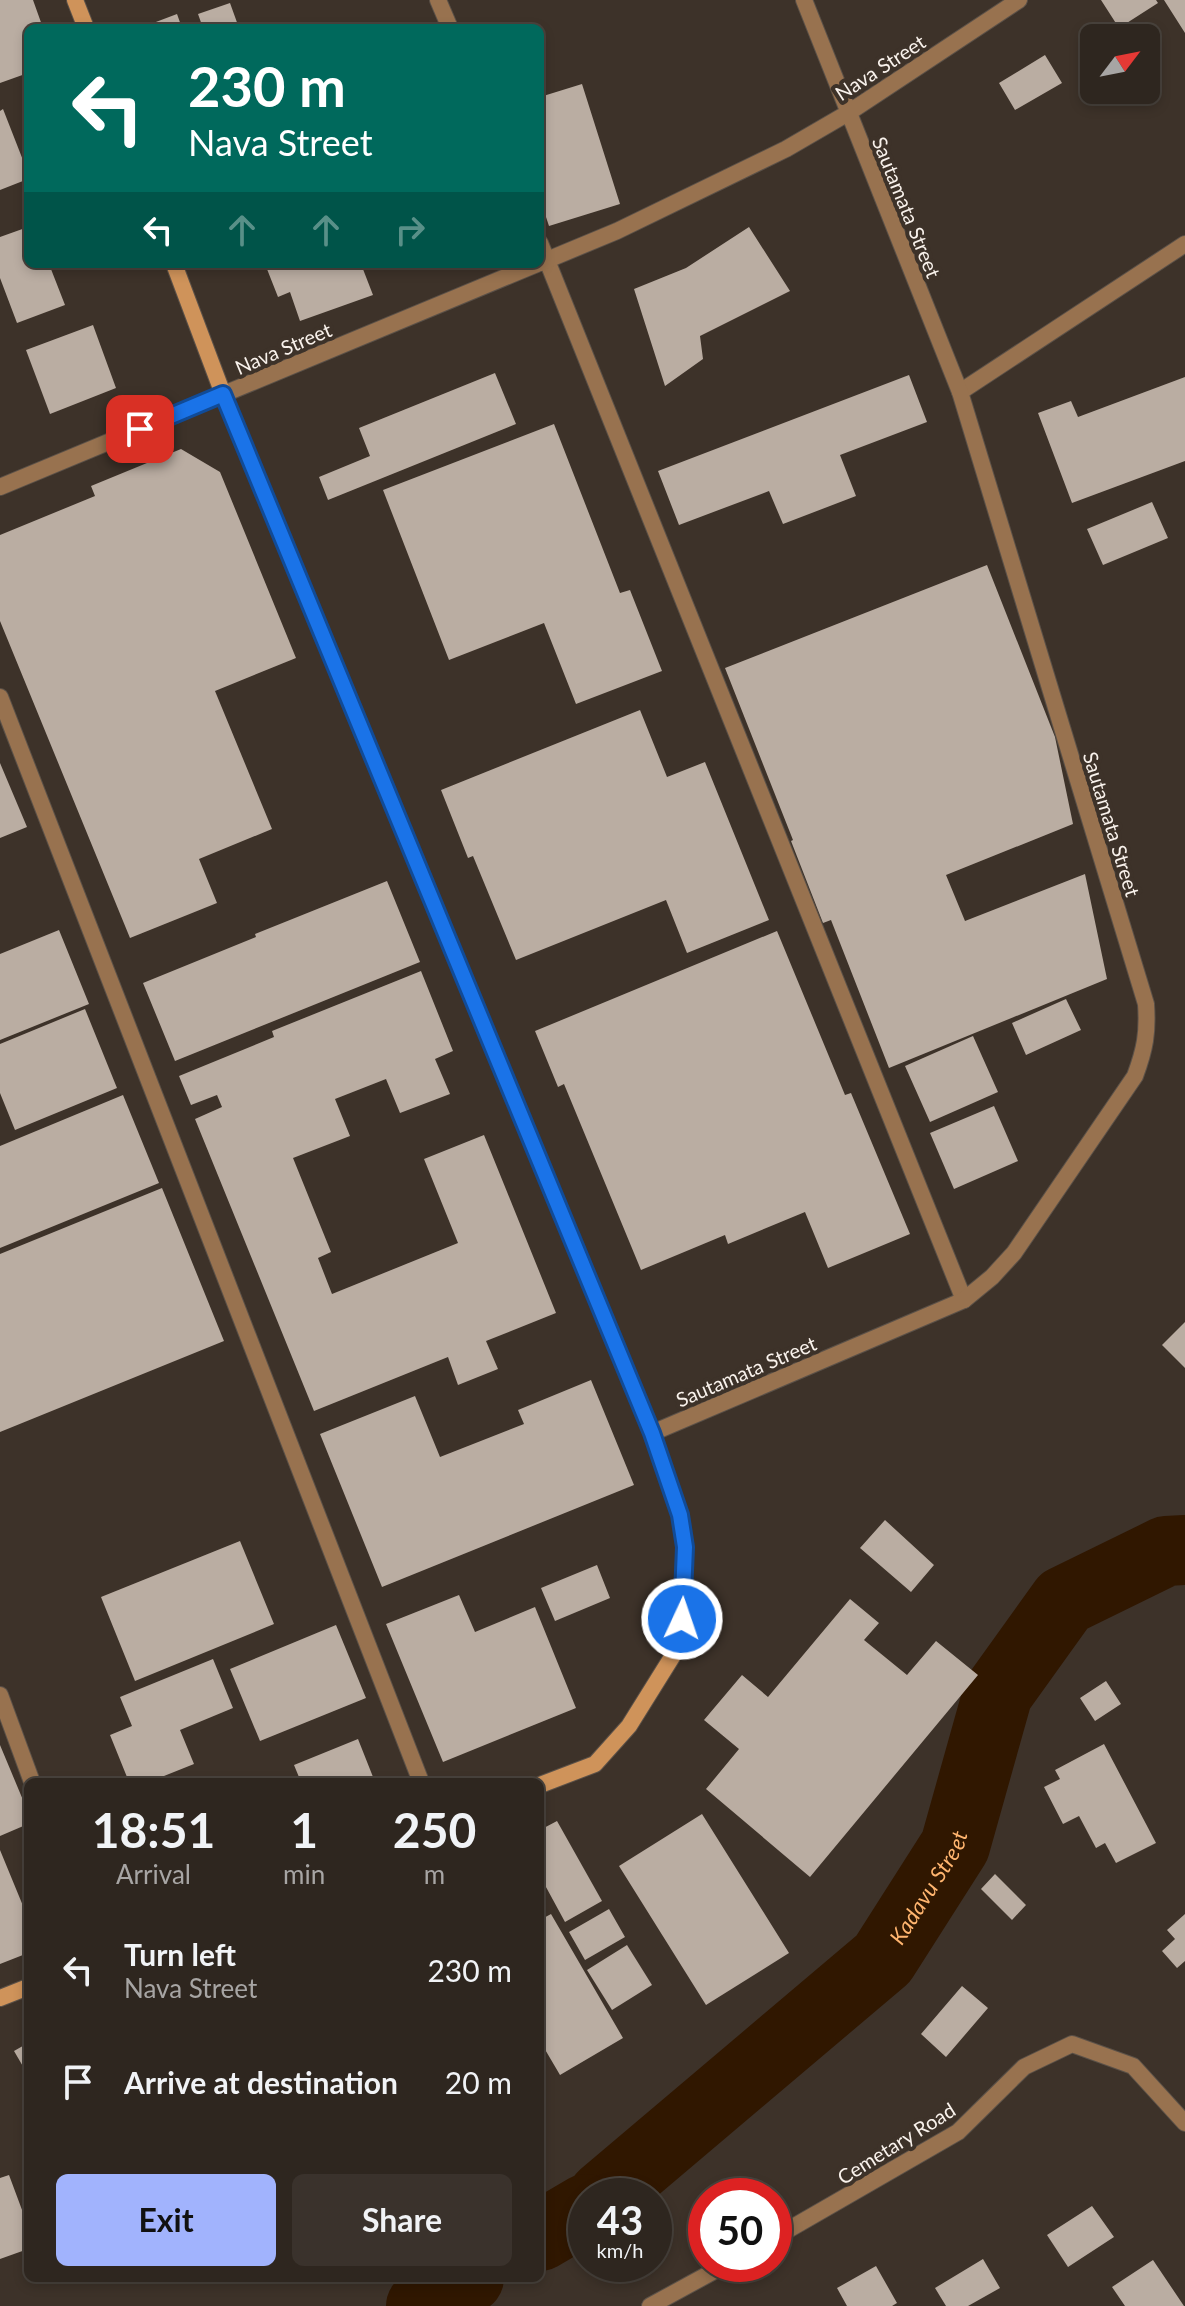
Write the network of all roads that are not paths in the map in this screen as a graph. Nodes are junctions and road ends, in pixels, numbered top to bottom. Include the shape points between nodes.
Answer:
1 (75, 0) edge
2 (438, 0) edge
3 (804, 0) edge
4 (1019, 0) edge
5 (84, 24) edge
6 (448, 24) edge
7 (848, 113) junction
8 (1185, 244) edge
9 (544, 261) edge
10 (176, 268) edge
11 (527, 268) edge
12 (543, 268) edge
13 (960, 392) junction
14 (223, 394) junction
15 (0, 487) edge
16 (0, 697) edge
17 (964, 1300) junction
18 (652, 1433) junction
19 (0, 1695) edge
20 (31, 1778) edge
21 (419, 1778) edge
22 (544, 1783) edge
23 (24, 1989) edge
24 (0, 1998) edge
25 (1185, 2123) edge
26 (792, 2228) edge
27 (694, 2282) edge
28 (650, 2306) edge

1 - 5 main road
2 - 6 street
3 - 7 street, Sautamata Street
4 - 7 street, Nava Street
7 - 9 street, Nava Street via 786,149
7 - 13 street, Sautamata Street
8 - 13 street
10 - 14 main road
11 - 14 street, Nava Street
12 - 17 street
13 - 17 street, Sautamata Street via 1146,1004 1148,1030 1135,1076 1014,1253
14 - 15 street, Nava Street
14 - 18 main road
16 - 21 street
17 - 18 street, Sautamata Street
18 - 22 main road via 680,1515 685,1547 682,1619 672,1657 629,1726 595,1764
19 - 20 street
23 - 24 main road
25 - 26 street, Cemetary Road via 1133,2066 1072,2044 1024,2067 958,2132
27 - 28 street

